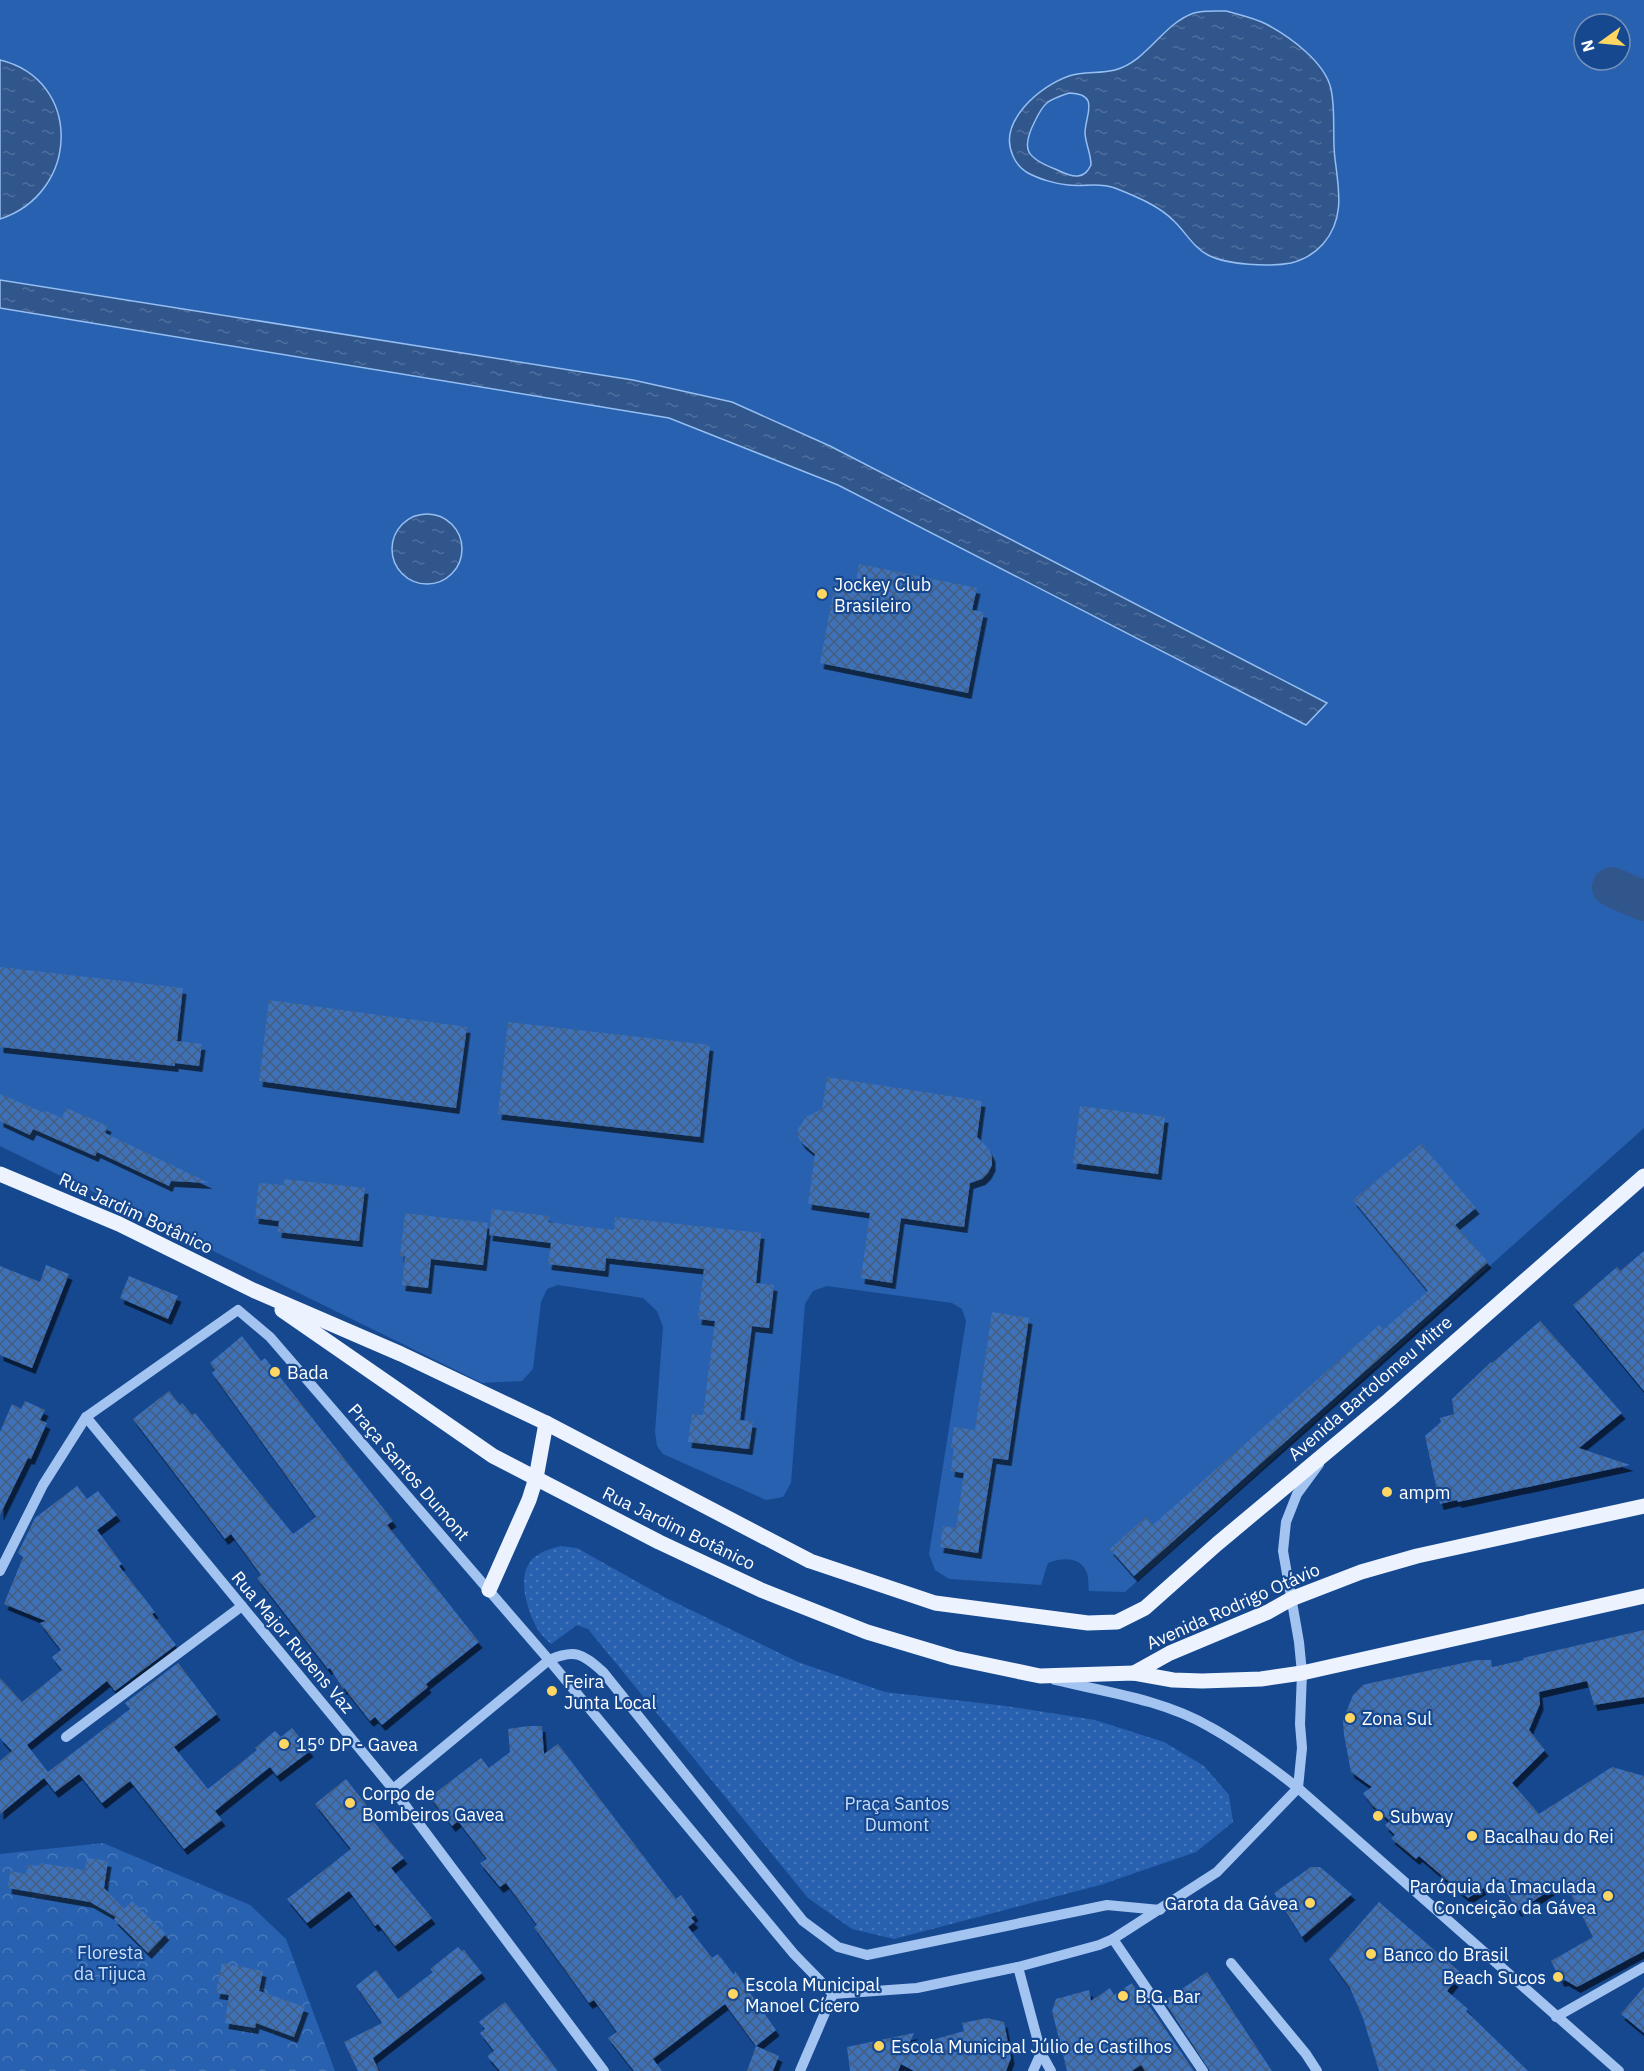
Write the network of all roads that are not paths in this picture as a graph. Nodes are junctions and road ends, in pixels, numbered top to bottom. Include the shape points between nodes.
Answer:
1 (0, 1174) edge
2 (1644, 1176) edge
3 (255, 1291) junction
4 (86, 1417) junction
5 (546, 1423) junction
6 (1334, 1445) junction
7 (536, 1478) junction
8 (1644, 1506) edge
9 (0, 1571) edge
10 (489, 1590) junction
11 (1644, 1596) edge
12 (1291, 1599) junction
13 (242, 1606) junction
14 (1117, 1622) joint
15 (549, 1660) junction
16 (1134, 1673) junction
17 (1302, 1673) junction
18 (1040, 1676) junction
19 (66, 1737) dead end
20 (1298, 1788) junction
21 (393, 1789) junction
22 (1160, 1910) junction
23 (1113, 1939) junction
24 (1231, 1963) dead end
25 (1018, 1967) junction
26 (1644, 1967) edge
27 (832, 1994) junction
28 (1556, 2017) junction
29 (1041, 2053) junction
30 (604, 2071) edge
31 (800, 2071) edge
32 (1033, 2071) edge
33 (1051, 2071) edge
34 (1203, 2071) edge
35 (1317, 2071) edge
36 (1619, 2071) edge

1 - 3 main road, Rua Jardim Botânico via 119,1224
2 - 6 main road, Avenida Bartolomeu Mitre
3 - 5 main road, Rua Jardim Botânico
3 - 7 main road, Rua Jardim Botânico via 493,1456
4 - 9 street via 43,1485
4 - 10 street, Praça Santos Dumont via 239,1311 270,1336
4 - 13 street, Rua Major Rubens Vaz
5 - 7 main road
5 - 14 main road, Rua Jardim Botânico via 810,1561 881,1586 935,1604 1088,1623
6 - 12 street via 1297,1494 1286,1522 1284,1551
6 - 14 main road, Avenida Bartolomeu Mitre via 1145,1608
7 - 10 main road
7 - 18 main road, Rua Jardim Botânico via 761,1590 867,1632 954,1658
8 - 12 main road, Avenida Rodrigo Otávio via 1417,1556
10 - 15 street, Praça Santos Dumont
11 - 17 main road, Avenida Rodrigo Otávio
12 - 16 main road, Avenida Rodrigo Otávio
12 - 17 street
13 - 19 street
13 - 21 street, Rua Major Rubens Vaz
15 - 21 street
15 - 22 street via 576,1653 603,1672 803,1921 838,1947 867,1955 1107,1905
15 - 27 street, Praça Santos Dumont via 794,1954
16 - 17 main road, Avenida Rodrigo Otávio via 1202,1681
16 - 18 main road, Rua Jardim Botânico
17 - 20 street
18 - 20 street via 1151,1703 1209,1726
20 - 22 street via 1217,1872
20 - 28 street
21 - 30 street, Rua Major Rubens Vaz
22 - 23 street
23 - 25 street
23 - 34 street
24 - 35 street
25 - 27 street via 917,1988
25 - 29 street
26 - 28 street
27 - 31 street
28 - 36 street
29 - 32 street
29 - 33 street

